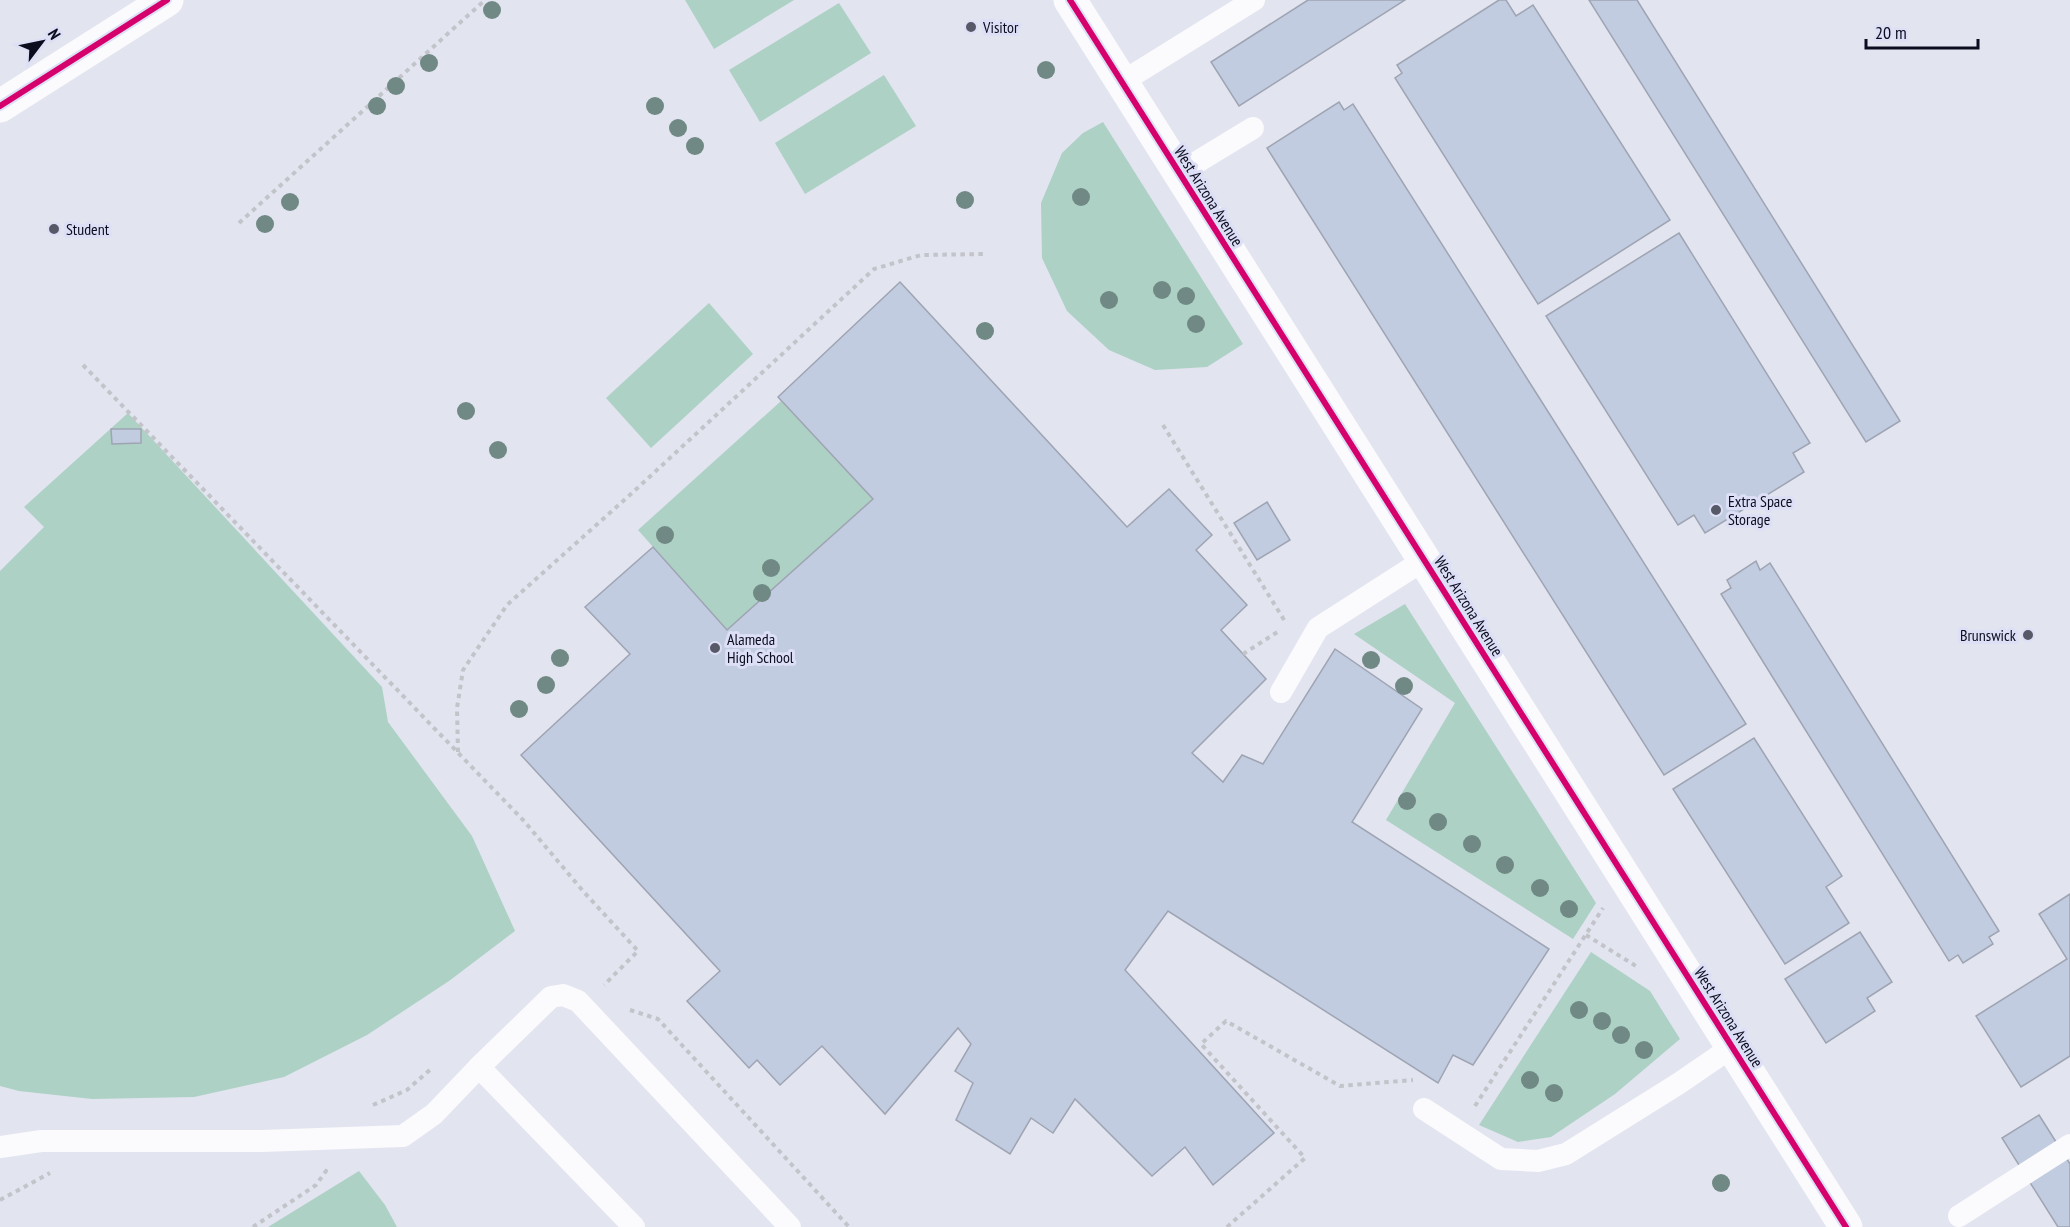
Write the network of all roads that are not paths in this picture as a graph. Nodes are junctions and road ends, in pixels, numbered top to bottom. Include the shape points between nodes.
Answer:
1 (1070, 0) edge
2 (1254, 0) edge
3 (164, 1) edge
4 (1122, 82) junction
5 (0, 106) edge
6 (1253, 128) dead end
7 (1179, 173) junction
8 (1424, 560) junction
9 (1281, 692) dead end
10 (1732, 1047) junction
11 (479, 1066) junction
12 (1424, 1109) dead end
13 (8, 1145) edge
14 (2070, 1145) edge
15 (0, 1159) edge
16 (1959, 1216) dead end
17 (634, 1227) edge
18 (790, 1227) edge
19 (1846, 1227) edge

1 - 4 street, West Arizona Avenue
2 - 4 lane
3 - 5 street
4 - 7 street, West Arizona Avenue
6 - 7 lane
7 - 8 street, West Arizona Avenue
8 - 9 lane via 1318,628
8 - 10 street, West Arizona Avenue
10 - 12 lane via 1566,1154 1538,1161 1501,1159
10 - 19 street, West Arizona Avenue
11 - 13 lane via 434,1114 403,1136
11 - 17 lane
11 - 18 lane via 551,997 563,995 578,1001
13 - 15 lane
14 - 16 lane

